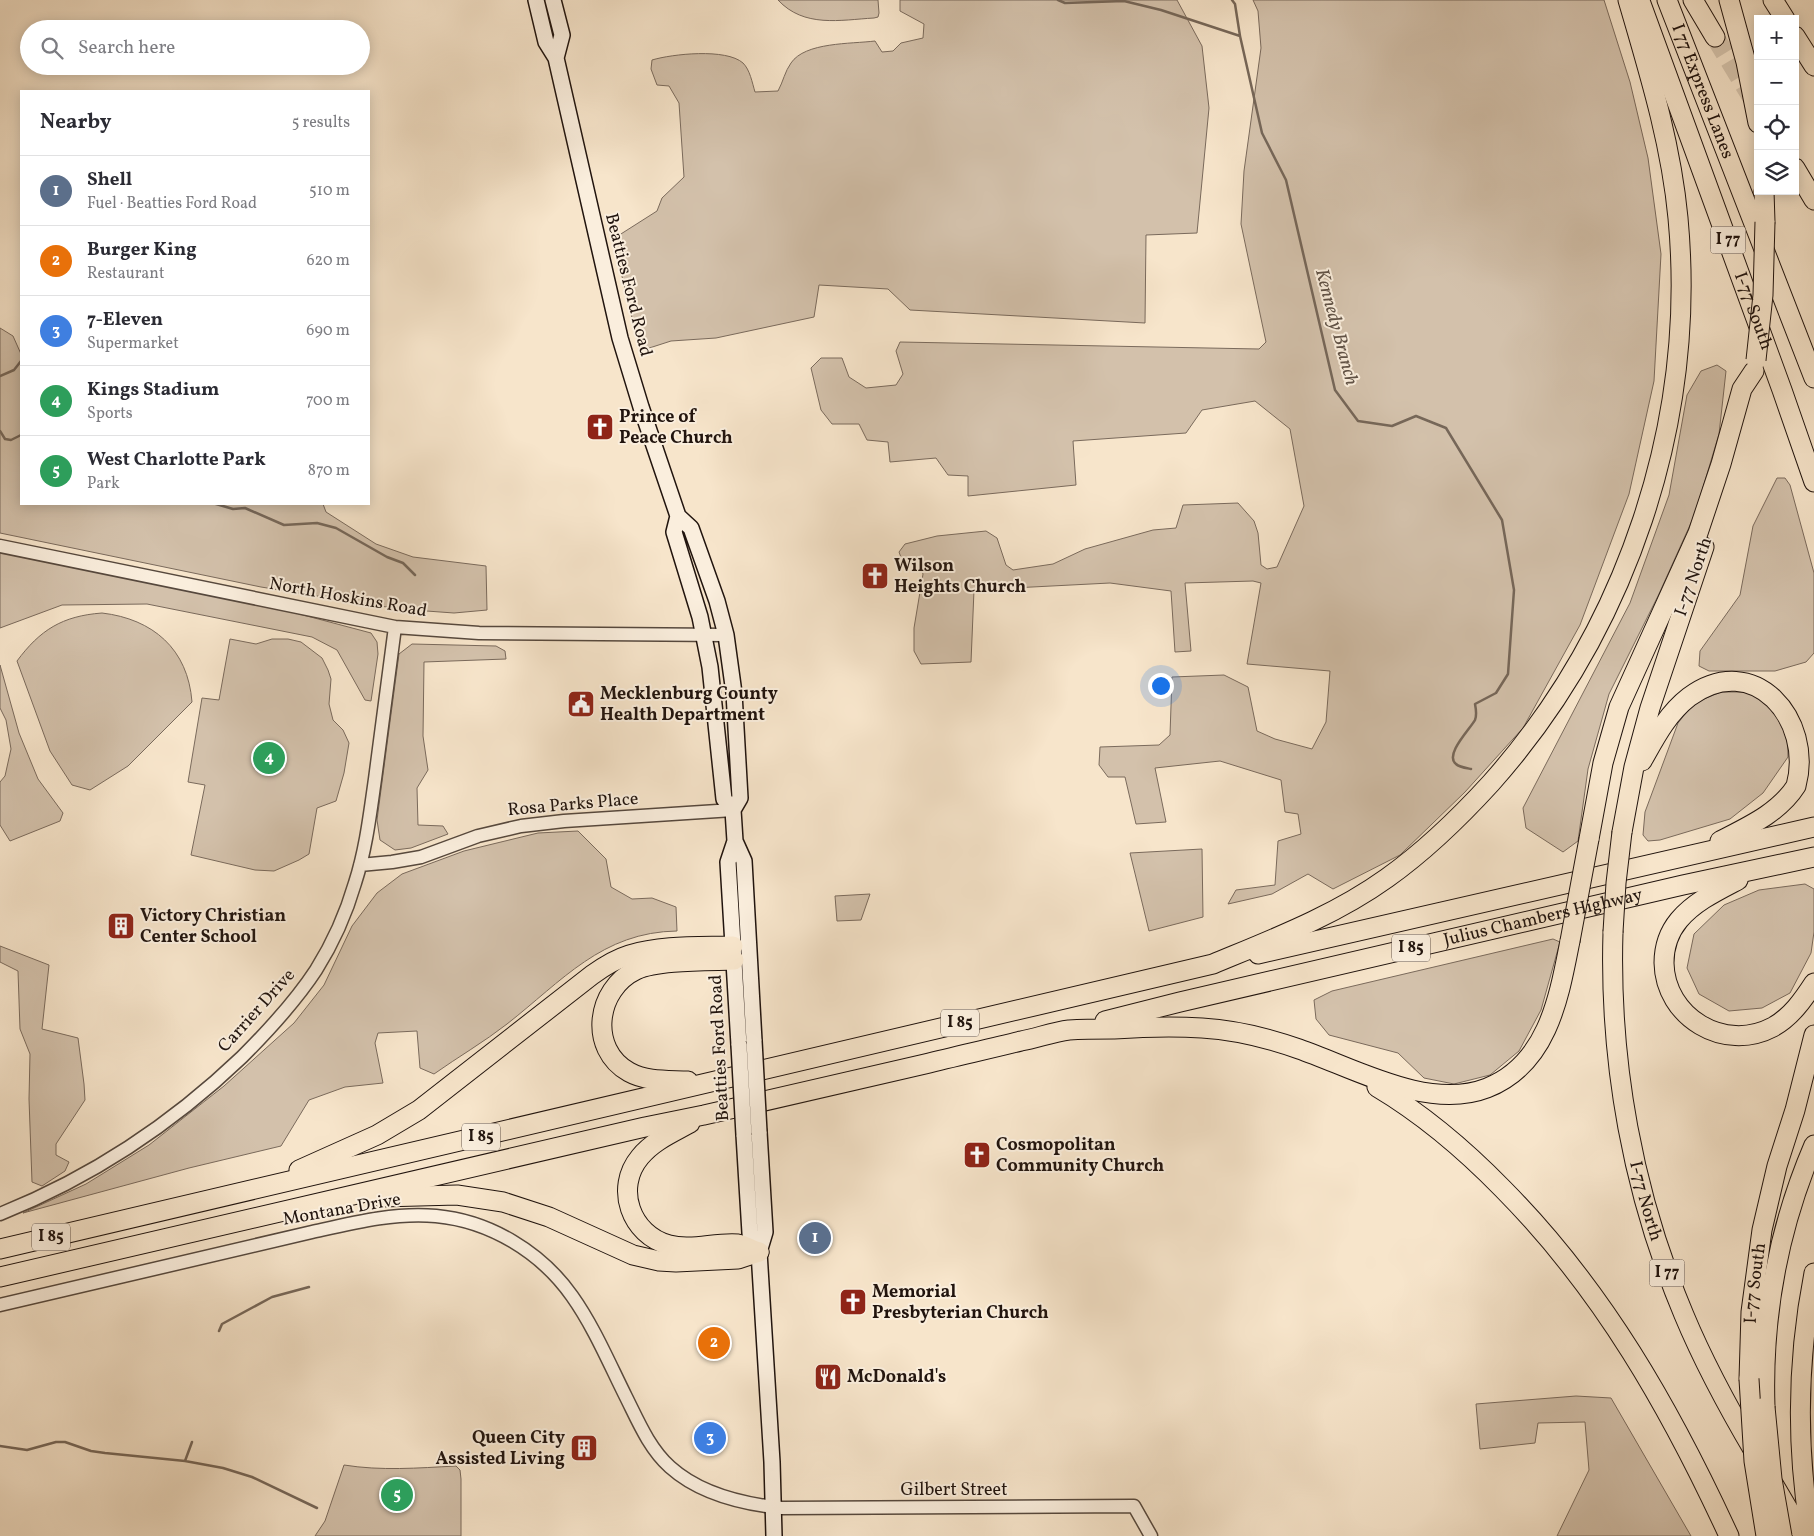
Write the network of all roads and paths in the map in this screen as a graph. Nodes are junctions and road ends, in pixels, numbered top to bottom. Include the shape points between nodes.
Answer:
1 (536, 0) edge
2 (553, 0) edge
3 (1628, 0) edge
4 (1640, 0) edge
5 (1667, 0) edge
6 (1693, 0) edge
7 (1729, 0) edge
8 (1773, 0) edge
9 (1782, 15) edge
10 (1715, 37) tunnel mouth
11 (1799, 42) edge
12 (556, 58) junction
13 (1814, 66) edge
14 (1755, 105) edge
15 (1799, 175) edge
16 (1764, 195) edge
17 (1814, 200) edge
18 (1755, 366) junction
19 (1814, 378) edge
20 (1814, 482) edge
21 (678, 516) junction
22 (0, 546) edge
23 (395, 627) junction
24 (704, 634) junction
25 (726, 635) junction
26 (1631, 782) junction
27 (733, 810) junction
28 (1814, 827) edge
29 (735, 842) junction
30 (1695, 854) junction
31 (1814, 857) edge
32 (360, 865) junction
33 (1755, 870) junction
34 (734, 953) junction
35 (1213, 964) junction
36 (1814, 983) edge
37 (1068, 1030) junction
38 (1814, 1035) edge
39 (1348, 1069) junction
40 (707, 1082) junction
41 (1814, 1087) edge
42 (1794, 1110) junction
43 (704, 1115) junction
44 (1814, 1145) edge
45 (255, 1190) junction
46 (330, 1200) junction
47 (0, 1214) edge
48 (0, 1249) edge
49 (759, 1252) junction
50 (1814, 1273) edge
51 (0, 1277) edge
52 (0, 1305) edge
53 (773, 1507) junction
54 (774, 1536) edge
55 (1151, 1536) edge
56 (1729, 1536) edge
57 (1766, 1536) edge
58 (1782, 1536) edge
59 (1804, 1536) edge
60 (1811, 1536) edge

1 - 12 main road, Beatties Ford Road via 546,42
2 - 12 main road, Beatties Ford Road via 562,35
3 - 35 highway via 1655,92 1672,170 1681,295 1677,369 1664,446 1645,513 1621,579 1590,643 1551,706 1503,769 1446,828 1388,878 1345,905
4 - 20 highway, I-77 South / I 77
5 - 19 highway, I 77 Express Lanes / I 77
6 - 10 highway, I 77 Express Lanes
7 - 14 highway
8 - 9 highway
11 - 13 highway
12 - 21 main road, Beatties Ford Road via 623,348
15 - 17 highway
16 - 18 highway, I-77 North / I 77, bridge via 1763,295
18 - 26 highway, I-77 North / I 77 via 1727,477 1650,708
18 - 39 highway, bridge via 1742,389 1714,487 1689,554 1619,707 1608,744 1560,988 1549,1024 1533,1053 1505,1079 1469,1093 1439,1094 1400,1086
21 - 24 main road, Beatties Ford Road via 674,532
21 - 25 main road, Beatties Ford Road via 692,528
22 - 23 street, North Hoskins Road
23 - 24 street, North Hoskins Road via 479,633
23 - 32 street, Carrier Drive via 368,829
24 - 25 street, North Hoskins Road
24 - 27 main road, Beatties Ford Road via 724,799
25 - 27 main road, Beatties Ford Road via 734,685 740,798
26 - 30 highway via 1671,714 1704,688 1728,682 1753,683 1789,704 1802,726 1806,743 1805,762 1796,787 1766,816
26 - 59 highway, I-77 North / I 77, bridge via 1616,882 1612,983 1620,1078 1631,1141 1653,1230 1684,1317 1741,1429
27 - 29 main road, Beatties Ford Road
27 - 32 street, Rosa Parks Place via 520,826 478,836 421,857
28 - 30 highway, Julius Chambers Highway / I 85
29 - 34 main road, Beatties Ford Road via 728,862
29 - 49 main road, Beatties Ford Road, bridge via 744,861 760,1132 765,1232
30 - 35 highway, Julius Chambers Highway / I 85
31 - 33 highway, Julius Chambers Highway / I 85
32 - 47 street, Carrier Drive via 341,921 316,970 281,1017 231,1067 188,1105 124,1150 66,1184
33 - 36 highway via 1701,901 1674,927 1664,958 1665,977 1672,995 1682,1011 1704,1028 1741,1036 1762,1032 1782,1021 1800,1004
33 - 37 highway, Julius Chambers Highway / I 85
34 - 40 highway via 642,967 617,984 603,1011 601,1028 604,1042 610,1056 621,1067 649,1079
34 - 45 highway via 648,951 628,955 592,975 412,1114 356,1146
34 - 49 main road, Beatties Ford Road, bridge via 750,1233
35 - 40 highway, I 85
37 - 39 highway via 1164,1026 1230,1031 1298,1048
37 - 43 highway, I 85
38 - 42 highway, I-77 South
39 - 56 highway via 1416,1112 1456,1144 1513,1199 1583,1280 1659,1398
40 - 45 highway, I 85
41 - 42 highway via 1812,1094
42 - 57 highway, I-77 South, bridge via 1777,1166 1758,1251 1751,1312 1749,1379 1754,1461
43 - 46 highway, I 85
43 - 49 highway via 655,1143 640,1157 627,1182 630,1210 644,1232 666,1244 684,1247 739,1244
44 - 58 highway, bridge via 1789,1214 1775,1268 1766,1334 1765,1407
45 - 48 highway, I 85
46 - 49 highway via 441,1194 488,1199 534,1211 633,1255 659,1261 738,1259
46 - 51 highway, I 85
49 - 53 main road, Beatties Ford Road
50 - 60 highway via 1801,1376 1801,1440
52 - 53 street, Montana Drive via 358,1222 412,1216 462,1220 512,1241 547,1267 566,1287 647,1438 669,1466 708,1491
53 - 54 main road, Beatties Ford Road
53 - 55 street, Gilbert Street via 1134,1506

